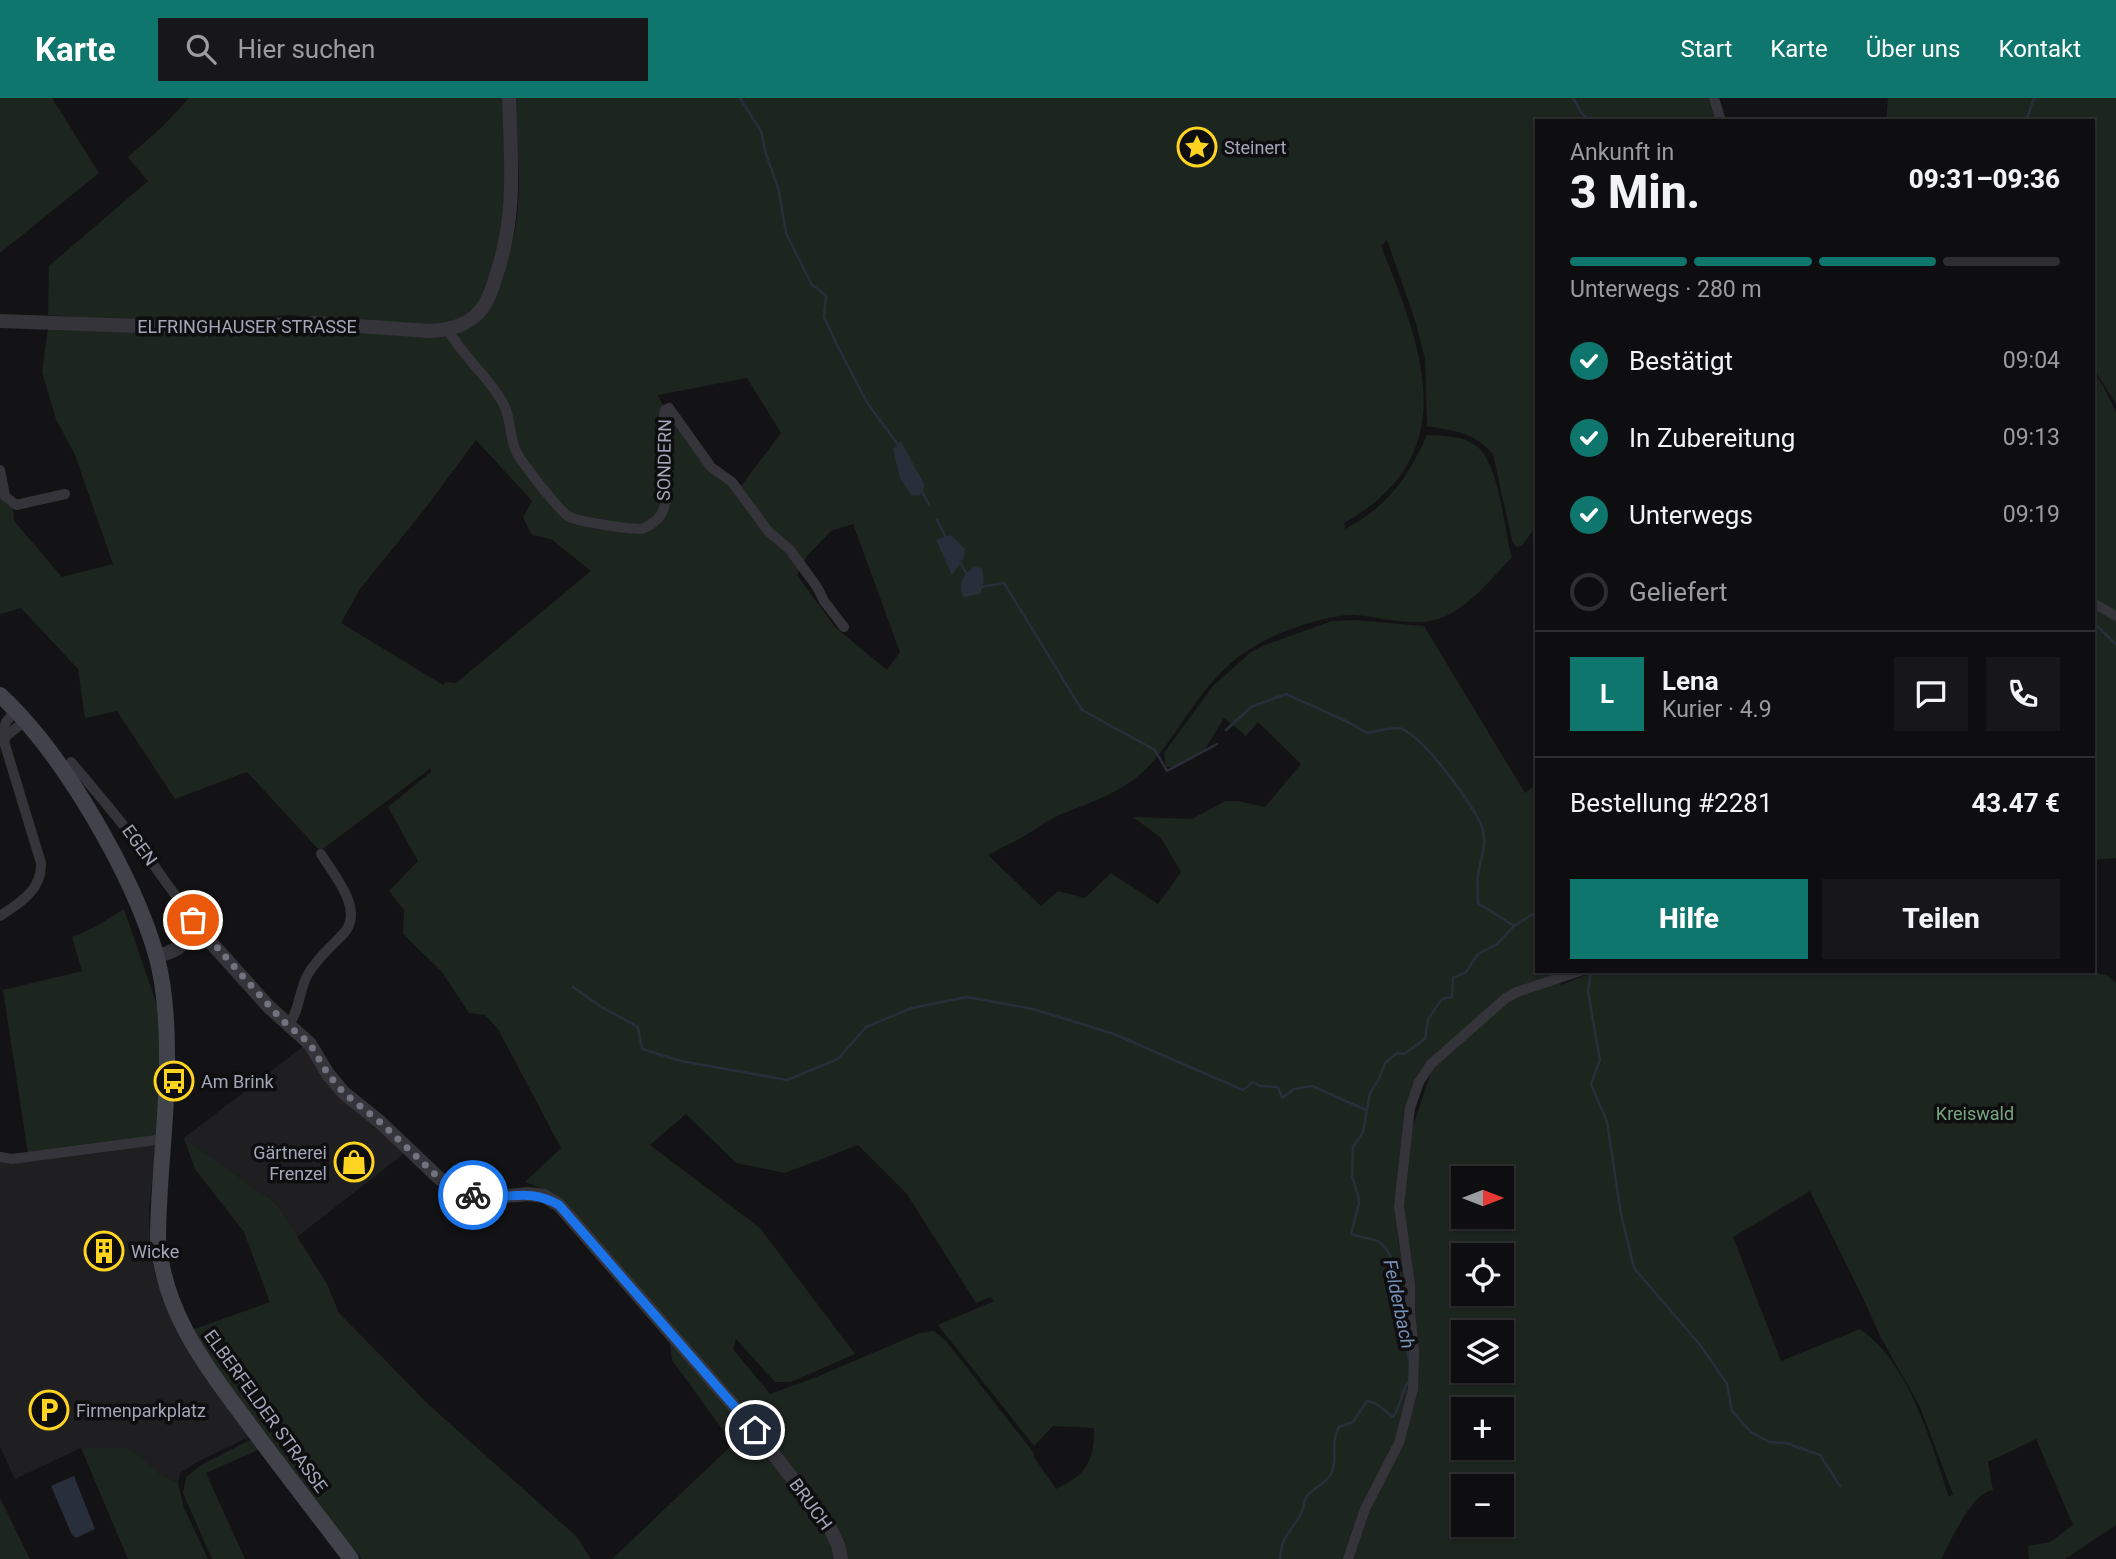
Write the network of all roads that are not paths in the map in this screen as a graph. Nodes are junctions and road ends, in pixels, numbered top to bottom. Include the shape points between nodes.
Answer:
1 (509, 98) edge
2 (1714, 98) edge
3 (1720, 119) edge
4 (0, 321) edge
5 (448, 330) junction
6 (0, 470) edge
7 (65, 494) dead end
8 (2095, 604) edge
9 (2116, 616) edge
10 (844, 627) dead end
11 (0, 695) edge
12 (20, 716) junction
13 (3, 751) edge
14 (71, 762) dead end
15 (321, 854) dead end
16 (0, 916) edge
17 (201, 935) junction
18 (154, 951) junction
19 (1574, 973) edge
20 (289, 1024) junction
21 (164, 1139) junction
22 (0, 1157) edge
23 (608, 1262) joint
24 (351, 1559) edge
25 (842, 1559) edge
26 (1348, 1559) edge

1 - 5 street via 512,207 508,236 485,305 470,320
2 - 3 street
4 - 5 street, ELFRINGHAUSER STRASSE via 195,328 315,323
5 - 10 street, SONDERN via 505,405 519,459 568,516 642,529 659,517 667,490 664,415 669,408 711,467 732,482 768,531 790,550
6 - 7 street via 5,496 16,505
8 - 9 street
11 - 12 main road, ELBERFELDER STRASSE
12 - 13 street via 3,728
12 - 18 main road, ELBERFELDER STRASSE via 77,792 106,841
13 - 16 street via 42,871 31,893
14 - 17 street, EGEN via 125,825
15 - 20 street via 345,894 350,920 306,977
17 - 18 street
17 - 20 street, EGEN
18 - 21 main road, ELBERFELDER STRASSE via 167,1052
19 - 26 street via 1506,998 1431,1064 1419,1082 1410,1108 1399,1206 1410,1285 1413,1389 1399,1443 1365,1509
20 - 23 street, EGEN via 310,1044 344,1093 439,1178 461,1193 489,1198 544,1196 565,1210
21 - 22 street
21 - 24 main road, ELBERFELDER STRASSE via 158,1240 161,1270 173,1306 200,1358
23 - 25 street, BRUCH via 789,1473 828,1526

